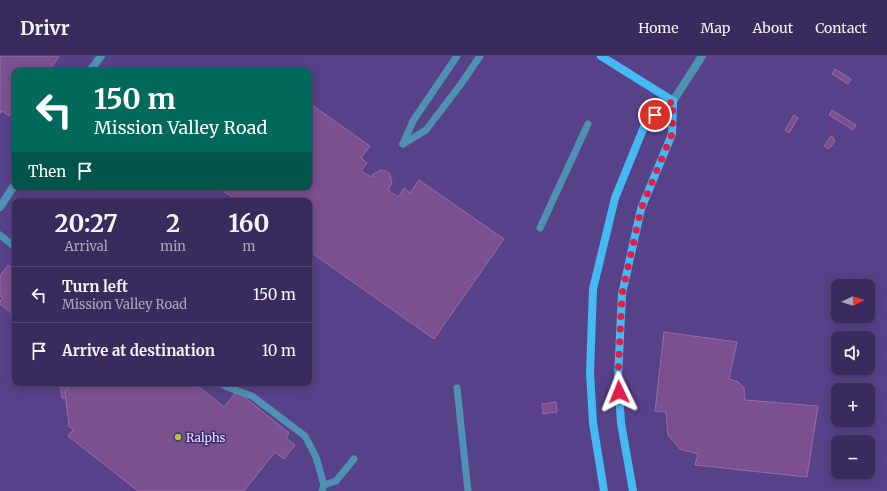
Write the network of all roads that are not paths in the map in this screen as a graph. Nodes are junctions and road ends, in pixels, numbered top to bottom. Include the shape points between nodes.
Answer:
1 (100, 56) edge
2 (456, 56) edge
3 (480, 56) edge
4 (601, 56) edge
5 (702, 56) edge
6 (92, 68) edge
7 (673, 101) junction
8 (588, 124) dead end
9 (12, 189) edge
10 (0, 207) edge
11 (540, 228) dead end
12 (0, 235) edge
13 (12, 245) edge
14 (225, 386) edge
15 (457, 388) dead end
16 (354, 459) dead end
17 (323, 488) edge
18 (468, 491) edge
19 (604, 491) edge
20 (633, 491) edge

1 - 6 street
2 - 3 lane via 413,121 403,144 426,130
4 - 7 main road
5 - 7 street
7 - 19 main road via 646,122 615,198 593,289 590,373 593,423
7 - 20 main road via 672,134 641,209 622,294 619,384 621,423
8 - 11 lane
9 - 10 street
12 - 13 lane
14 - 17 lane via 252,396 305,436 316,457
15 - 18 lane
16 - 17 lane via 336,481

